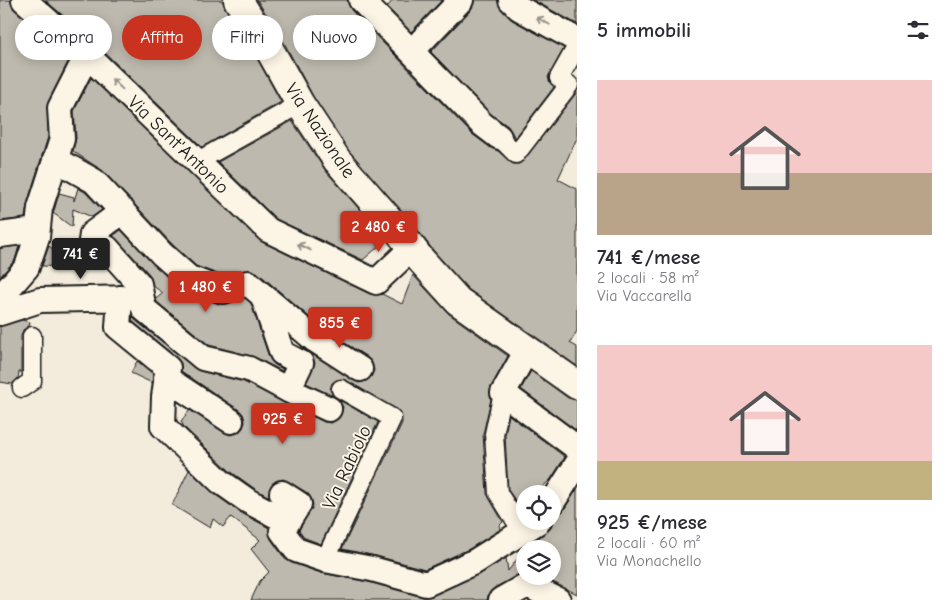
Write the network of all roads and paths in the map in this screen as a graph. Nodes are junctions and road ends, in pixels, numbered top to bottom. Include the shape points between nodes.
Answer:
1 (24, 0) edge
2 (238, 0) edge
3 (361, 0) edge
4 (461, 0) edge
5 (511, 0) edge
6 (41, 15) edge
7 (577, 40) edge
8 (577, 46) edge
9 (412, 51) junction
10 (85, 60) edge
11 (91, 60) edge
12 (300, 104) junction
13 (499, 137) joint
14 (55, 159) junction
15 (198, 161) junction
16 (123, 211) junction
17 (37, 230) junction
18 (0, 235) edge
19 (412, 248) junction
20 (256, 289) junction
21 (0, 298) edge
22 (131, 298) junction
23 (0, 313) edge
24 (32, 336) dead end
25 (526, 350) junction
26 (360, 369) dead end
27 (166, 378) junction
28 (576, 382) edge
29 (22, 388) dead end
30 (288, 390) junction
31 (503, 393) junction
32 (335, 399) joint
33 (231, 421) dead end
34 (577, 448) edge
35 (577, 464) edge
36 (561, 489) edge
37 (282, 493) dead end
38 (516, 519) edge
39 (525, 530) edge
40 (289, 533) junction
41 (325, 560) junction
42 (408, 590) edge
43 (501, 600) edge
44 (558, 600) edge

1 - 6 street, Via Sant'Antonio
2 - 12 main road, Via Nazionale
3 - 9 street
4 - 9 street
7 -> 5 street via 519,8
8 - 13 street via 559,78 569,85 516,154
9 - 13 street via 482,124
10 - 14 street via 60,108 62,139
15 -> 11 street, Via Sant'Antonio
12 - 15 street
12 - 19 main road, Via Nazionale via 336,160
14 - 16 street via 94,181
14 - 17 street
19 -> 15 street, Via Sant'Antonio via 376,282 268,230
16 - 20 street via 189,278 223,291
16 - 22 street via 92,234 91,241 107,248 138,284
17 - 18 street
17 - 21 street via 27,267
19 - 25 main road, Via Nazionale via 458,301
20 - 26 street via 314,340
20 - 30 street via 282,353 300,363
22 - 23 street via 40,300
22 - 27 street via 118,327 168,368
22 - 30 street via 203,358 249,369
24 - 29 street via 32,381
25 - 28 main road, Via Nazionale
25 - 31 street
27 - 33 street
27 - 40 street via 163,426 221,482
30 - 32 street
31 - 34 street
31 - 38 street via 494,434 498,493
32 - 41 street, Via Rabiolo via 392,418
35 - 36 street
37 - 40 street via 299,504
39 - 42 street via 476,561
40 - 41 street via 296,550
41 - 42 street via 372,569
43 - 44 street via 526,585

